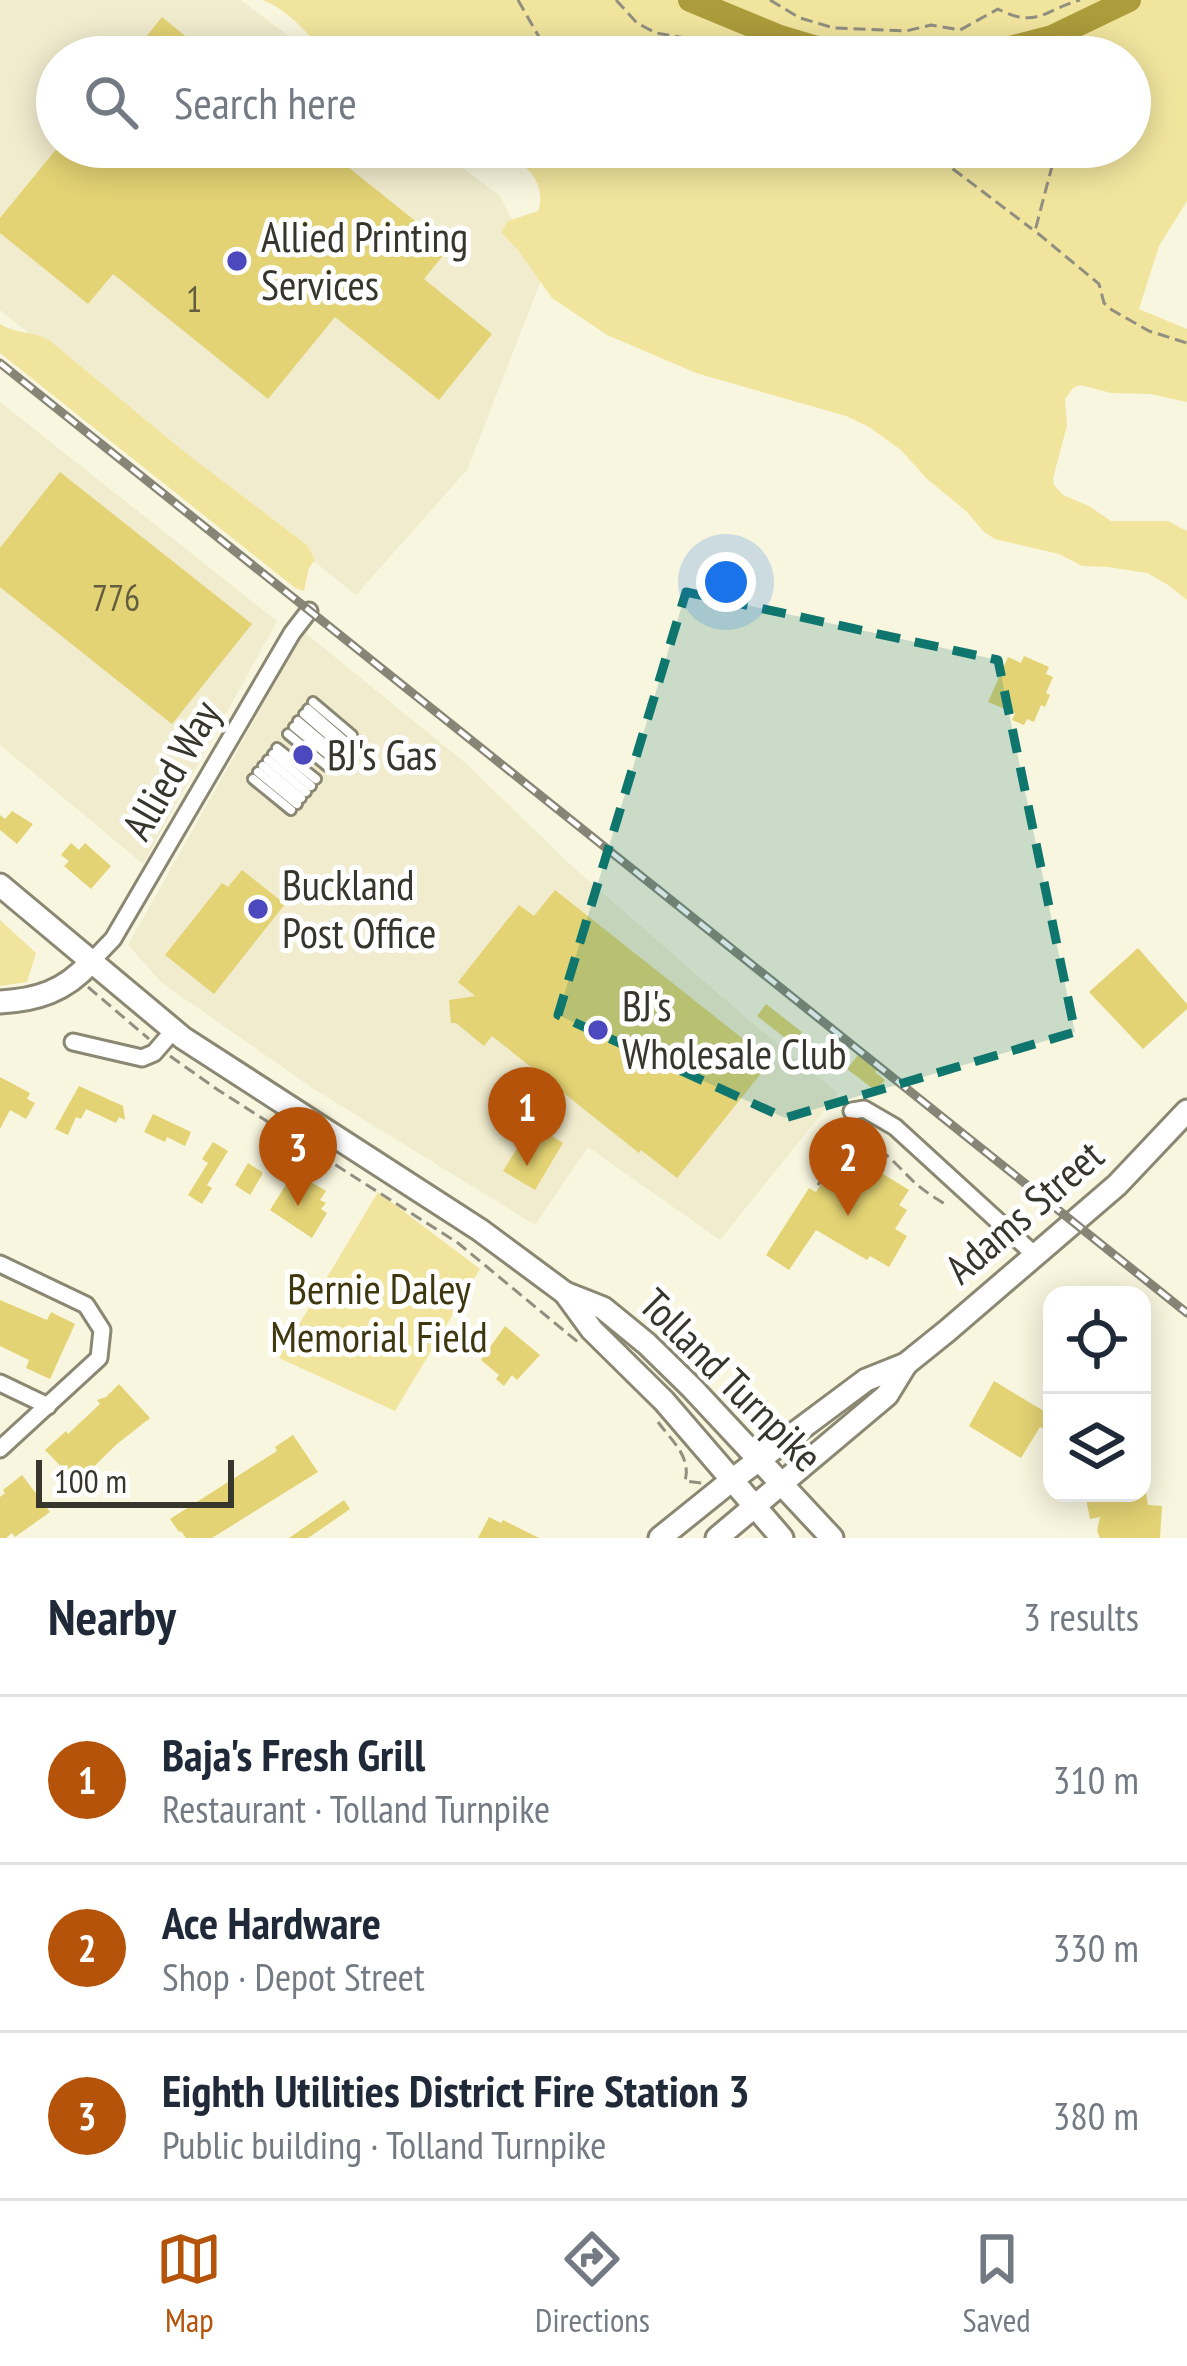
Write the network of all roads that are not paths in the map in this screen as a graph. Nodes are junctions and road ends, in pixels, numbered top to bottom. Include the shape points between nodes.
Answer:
1 (309, 611) dead end
2 (301, 718) junction
3 (340, 750) junction
4 (265, 763) junction
5 (304, 795) junction
6 (0, 885) edge
7 (90, 963) junction
8 (0, 1002) edge
9 (166, 1039) junction
10 (73, 1042) dead end
11 (852, 1111) dead end
12 (1187, 1111) edge
13 (1036, 1256) junction
14 (0, 1264) edge
15 (565, 1293) junction
16 (906, 1364) junction
17 (0, 1384) edge
18 (48, 1406) junction
19 (0, 1448) edge
20 (759, 1460) junction
21 (732, 1480) junction
22 (781, 1484) junction
23 (754, 1506) junction
24 (660, 1538) edge
25 (717, 1538) edge
26 (782, 1538) edge
27 (832, 1538) edge

1 - 7 street, Allied Way via 113,939
2 - 3 lane
2 - 3 lane
2 - 3 lane
4 - 5 lane
4 - 5 lane
4 - 5 lane
6 - 7 main road, Tolland Turnpike
7 - 8 main road via 44,996
7 - 9 main road, Tolland Turnpike
9 - 10 street via 139,1059
9 - 15 main road, Tolland Turnpike via 239,1077
11 - 13 street via 864,1109 895,1127
12 - 13 main road, Adams Street
13 - 16 main road, Adams Street
14 - 18 street via 86,1305 102,1330 99,1358
15 - 20 main road, Tolland Turnpike via 628,1328
15 - 21 main road, Tolland Turnpike
16 - 20 main road, Adams Street via 866,1380
16 - 22 main road, Adams Street via 886,1395
17 - 18 street
18 - 19 street
20 - 21 main road, Adams Street
20 - 22 main road, Tolland Turnpike
21 - 23 main road, Tolland Turnpike
21 - 24 main road, Adams Street
22 - 23 main road, Adams Street
22 - 27 main road, Tolland Turnpike
23 - 25 main road, Adams Street
23 - 26 main road, Tolland Turnpike

